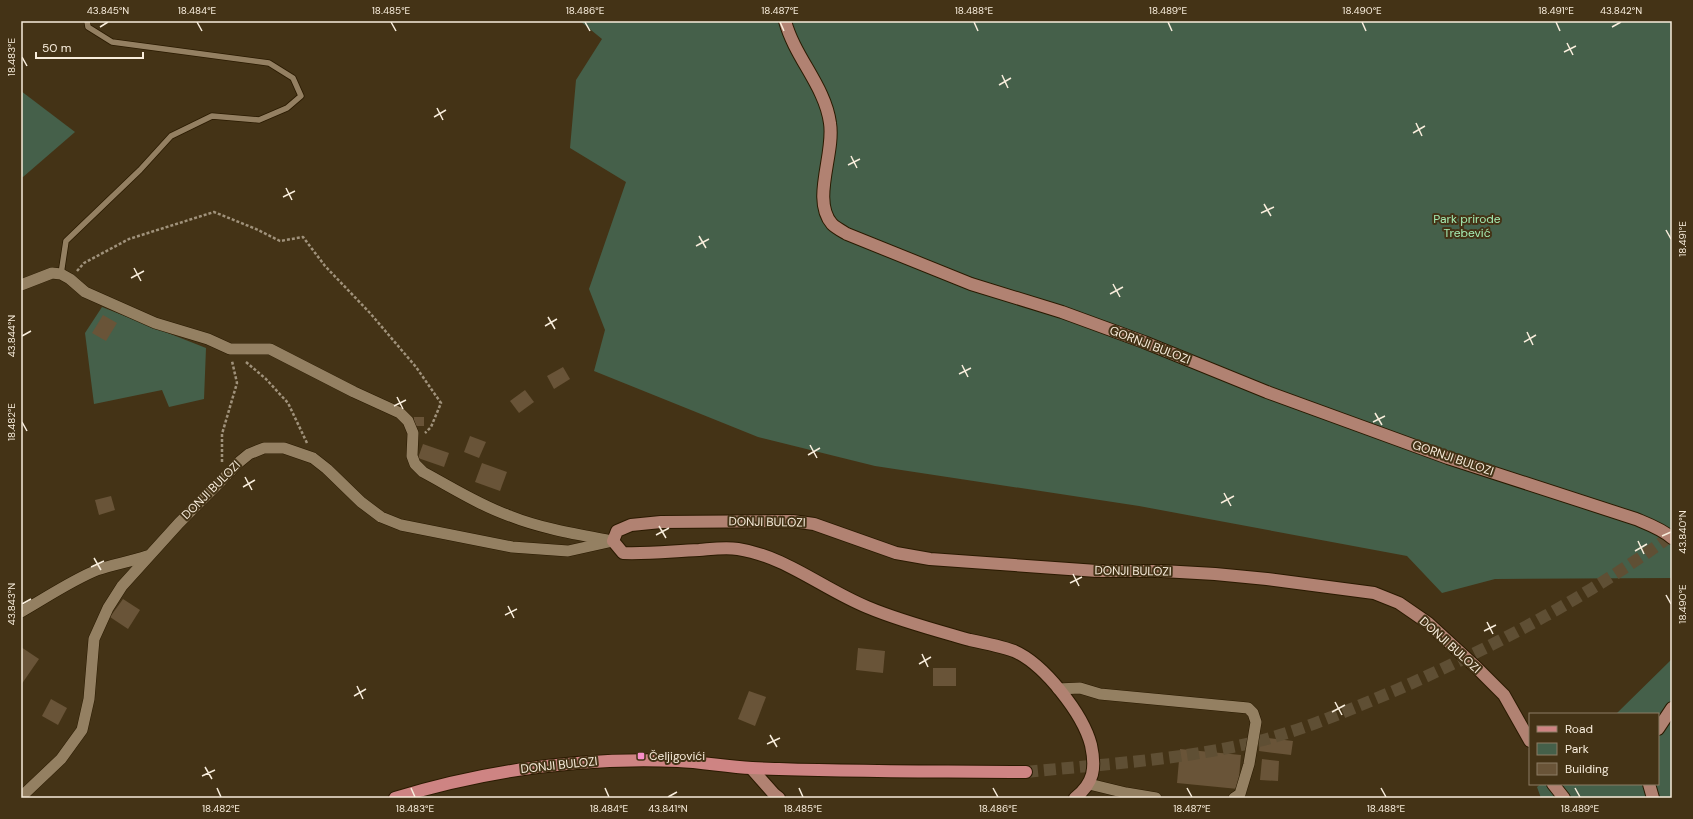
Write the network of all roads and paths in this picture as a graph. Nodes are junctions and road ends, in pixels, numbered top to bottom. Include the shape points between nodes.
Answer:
1 (87, 21) edge
2 (785, 21) edge
3 (61, 275) junction
4 (21, 285) edge
5 (230, 349) junction
6 (412, 445) junction
7 (313, 458) junction
8 (222, 480) junction
9 (1672, 538) edge
10 (612, 541) junction
11 (149, 555) junction
12 (21, 612) edge
13 (1058, 688) junction
14 (1672, 708) edge
15 (1659, 727) edge
16 (1529, 739) edge
17 (751, 768) junction
18 (1026, 772) tunnel mouth
19 (1089, 784) junction
20 (1554, 785) edge
21 (1649, 785) edge
22 (21, 797) edge
23 (395, 798) edge
24 (779, 798) edge
25 (1075, 798) edge
26 (1154, 798) edge
27 (1234, 798) edge
28 (1564, 798) edge
29 (1653, 798) edge

1 - 3 lane via 88,27 112,42 269,63 293,78 301,96 287,108 259,120 212,116 171,136 140,170 66,241
2 - 9 street, GORNJI BULOZI via 790,38 822,95 830,123 830,148 822,196 824,210 832,224 847,234 956,279 1068,314 1267,392 1433,452 1636,519 1654,526
3 - 4 street
3 - 5 street via 85,292 138,316
3 - 6 path via 130,239 214,212 256,228 280,241 303,237 325,266 416,367 441,403 430,427
5 - 6 street via 270,349 400,413 408,421 413,433
5 - 7 path via 266,379 288,403
5 - 8 path via 236,383 222,434
6 - 10 street via 415,464 423,472 489,508 540,525
7 - 8 street, DONJI BULOZI via 284,448 264,448 249,454
7 - 10 street, DONJI BULOZI via 361,502 381,517 401,525 512,547 568,551
8 - 11 street, DONJI BULOZI
10 - 13 street via 623,553 644,554 722,548 760,555 796,569 867,607 912,624 1015,652
10 - 16 street, DONJI BULOZI via 617,531 631,525 661,522 792,521 814,524 896,553 930,559 1097,570 1162,570 1215,574 1374,594 1399,604 1428,623 1477,668 1504,696
11 - 12 street via 95,571
11 - 22 street, DONJI BULOZI via 122,586 108,608 94,639 89,698 82,730 61,759
13 - 19 street via 1086,729 1094,766
13 - 27 street via 1080,688 1100,694 1248,708 1256,722 1246,774 1240,794
14 - 15 street
17 - 18 main road, DONJI BULOZI
17 - 23 main road, DONJI BULOZI via 679,761 602,761 486,774
17 - 24 street
19 - 25 street via 1086,790
19 - 26 street
20 - 28 street
21 - 29 street

